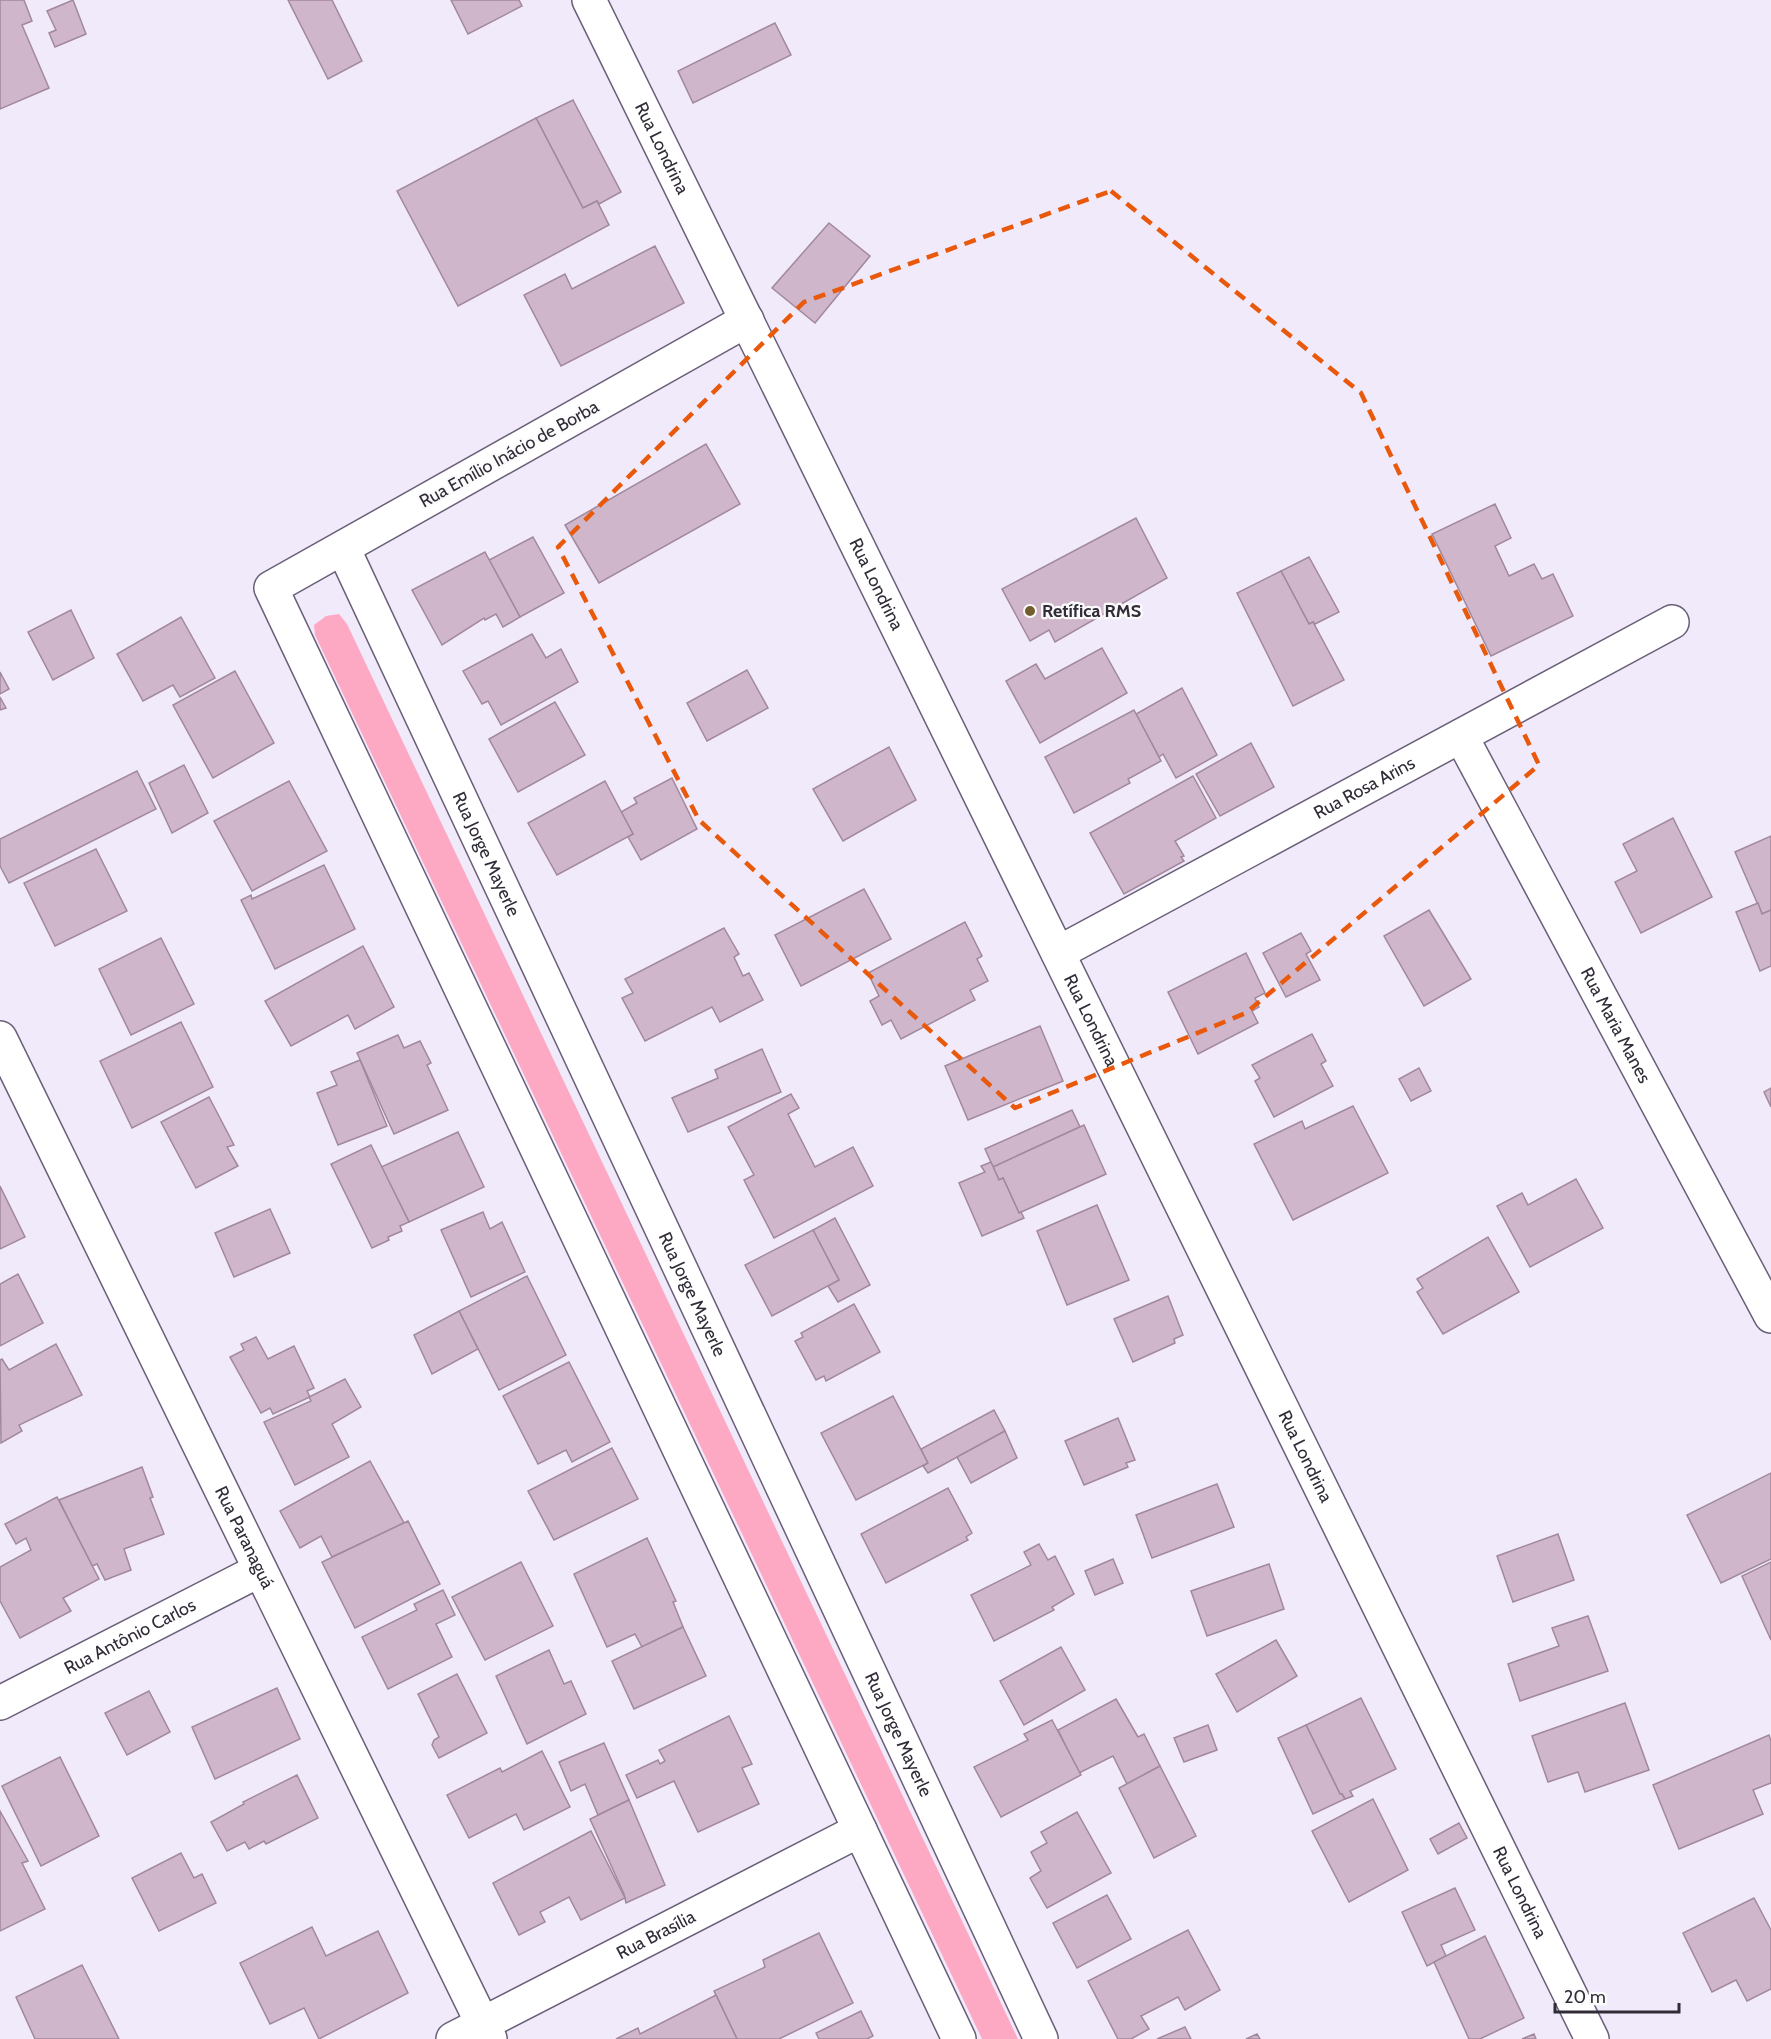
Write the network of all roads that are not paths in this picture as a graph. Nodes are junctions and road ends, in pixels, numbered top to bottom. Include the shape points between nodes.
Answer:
1 (589, 0) edge
2 (747, 320) junction
3 (343, 548) junction
4 (1672, 622) dead end
5 (1461, 736) junction
6 (1058, 953) junction
7 (0, 1038) edge
8 (10, 1085) edge
9 (1771, 1316) edge
10 (260, 1570) junction
11 (0, 1703) edge
12 (860, 1830) junction
13 (486, 2031) edge
14 (453, 2039) edge
15 (959, 2039) edge
16 (1041, 2039) edge
17 (1592, 2039) edge

1 - 2 street, Rua Londrina
2 - 3 street, Rua Emílio Inácio de Borba
2 - 6 street, Rua Londrina
3 - 12 street, Rua Emílio Inácio de Borba via 271,588
3 - 16 street, Rua Jorge Mayerle
4 - 5 street, Rua Rosa Arins
5 - 6 street, Rua Rosa Arins
5 - 9 street, Rua Maria Manes
6 - 17 street, Rua Londrina
7 - 8 street, Rua Paranaguá
8 - 10 street, Rua Paranaguá
10 - 11 street, Rua Antônio Carlos
10 - 13 street, Rua Paranaguá
12 - 13 street, Rua Brasília
12 - 15 street
13 - 14 street, Rua Brasília

